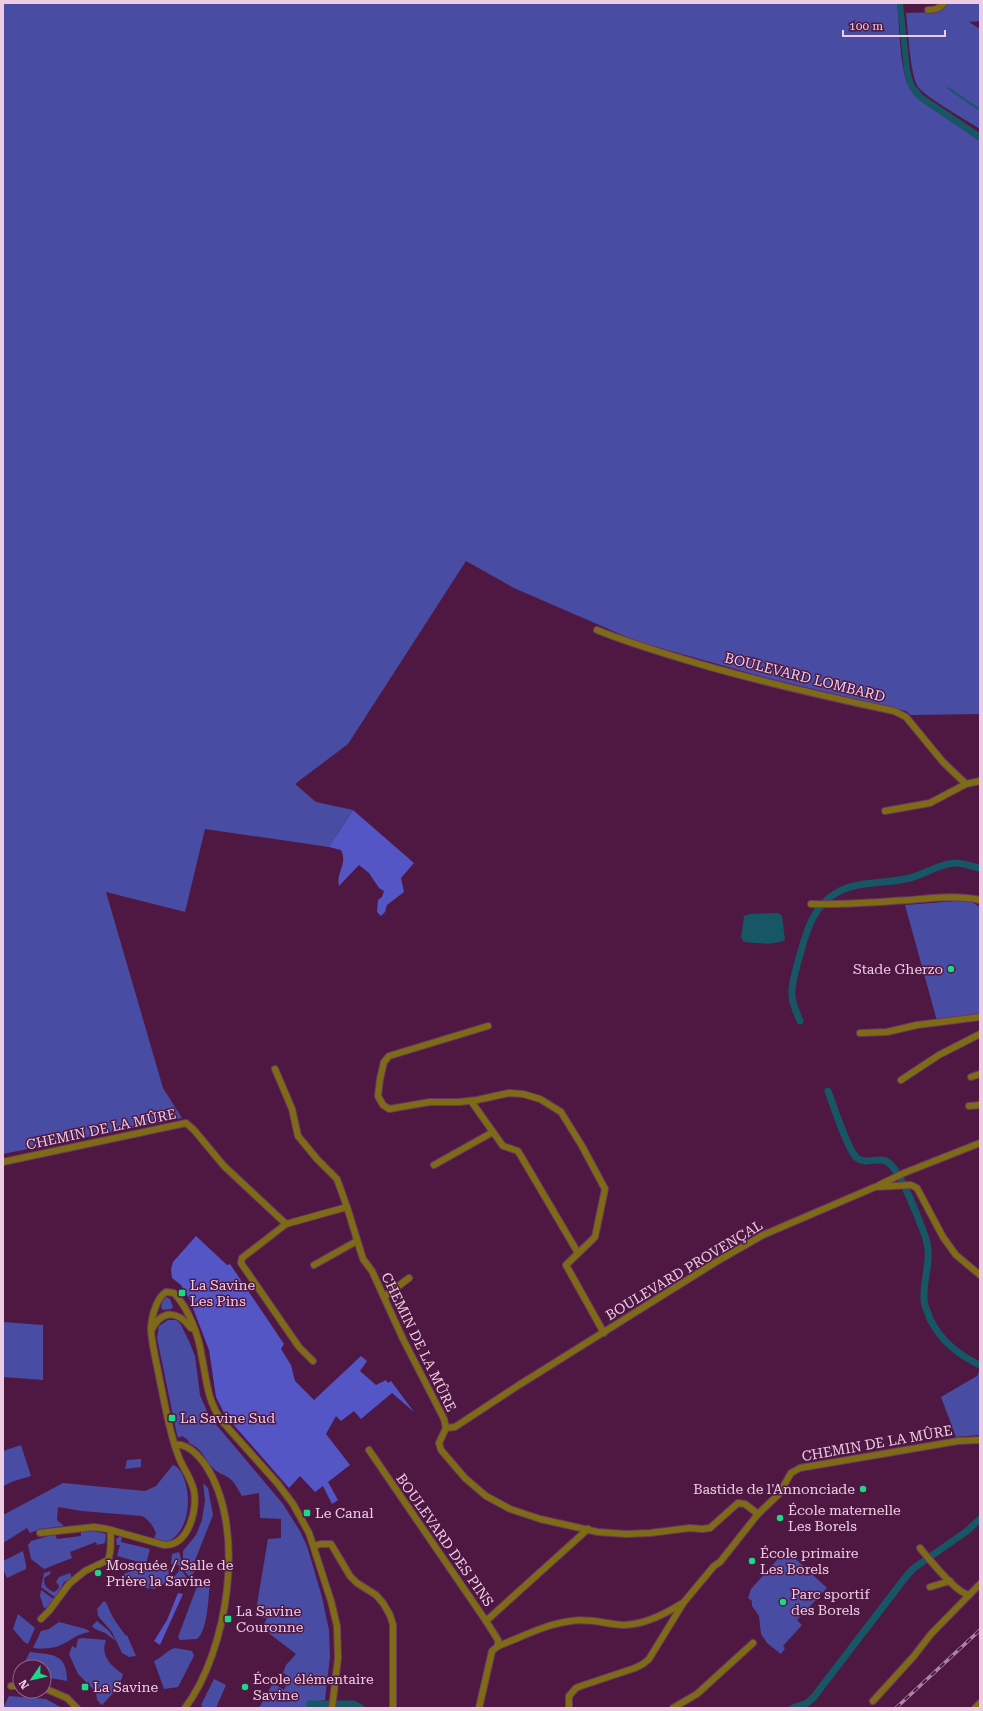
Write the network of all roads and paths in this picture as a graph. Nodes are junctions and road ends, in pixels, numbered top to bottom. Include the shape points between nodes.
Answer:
1 (944, 3) edge
2 (928, 10) dead end
3 (597, 630) dead end
4 (980, 781) edge
5 (966, 784) junction
6 (885, 811) dead end
7 (980, 900) edge
8 (811, 904) dead end
9 (980, 1017) edge
10 (488, 1026) dead end
11 (860, 1033) dead end
12 (980, 1034) edge
13 (275, 1069) dead end
14 (980, 1074) edge
15 (971, 1077) dead end
16 (901, 1080) dead end
17 (470, 1101) junction
18 (980, 1105) edge
19 (969, 1106) dead end
20 (493, 1132) junction
21 (980, 1143) edge
22 (3, 1162) edge
23 (434, 1165) dead end
24 (875, 1187) junction
25 (346, 1207) junction
26 (286, 1224) junction
27 (357, 1241) junction
28 (578, 1253) junction
29 (314, 1265) dead end
30 (980, 1275) edge
31 (409, 1278) dead end
32 (384, 1297) junction
33 (151, 1330) junction
34 (604, 1333) junction
35 (195, 1334) junction
36 (313, 1361) dead end
37 (446, 1428) junction
38 (980, 1440) edge
39 (175, 1445) junction
40 (369, 1450) dead end
41 (758, 1514) junction
42 (111, 1530) junction
43 (588, 1530) junction
44 (40, 1533) dead end
45 (314, 1546) junction
46 (920, 1548) dead end
47 (950, 1581) junction
48 (980, 1584) edge
49 (930, 1587) dead end
50 (969, 1595) junction
51 (684, 1602) junction
52 (40, 1619) dead end
53 (486, 1621) junction
54 (753, 1644) dead end
55 (498, 1646) junction
56 (52, 1691) edge
57 (873, 1701) dead end
58 (980, 1703) edge
59 (77, 1708) edge
60 (185, 1708) edge
61 (332, 1708) edge
62 (393, 1708) edge
63 (479, 1708) edge
64 (569, 1708) edge
65 (673, 1708) edge
66 (975, 1708) edge

1 - 2 street via 940,8
3 - 5 street, BOULEVARD LOMBARD via 632,644 739,675 906,716 943,762
4 - 5 street
5 - 6 street via 930,803
7 - 8 street via 969,897
9 - 11 street via 917,1025 887,1032
10 - 17 street via 389,1056 384,1062 378,1096 383,1105 389,1108 430,1102
12 - 16 street via 939,1055
13 - 25 street, CHEMIN DE LA MÛRE via 292,1109 298,1136 317,1160 337,1179
14 - 15 street
17 - 20 street
17 - 28 street via 509,1093 523,1094 540,1099 561,1112 605,1188 595,1238
18 - 19 street
20 - 23 street
20 - 28 street via 503,1146 518,1151
21 - 24 street
22 - 26 street, CHEMIN DE LA MÛRE via 186,1123 224,1166
24 - 30 street, BOULEVARD PROVENÇAL via 911,1185 917,1188 943,1237 956,1255
24 - 34 street, BOULEVARD PROVENÇAL via 763,1235
25 - 26 street
25 - 27 street, CHEMIN DE LA MÛRE
26 - 36 street via 242,1258 241,1264 299,1347
27 - 29 street
27 - 32 street, CHEMIN DE LA MÛRE via 362,1259 372,1271
28 - 34 street via 566,1265
31 - 32 street
32 - 37 street, CHEMIN DE LA MÛRE via 444,1419
33 - 35 street via 163,1316 173,1314 182,1318
33 - 35 street via 153,1315 162,1294 170,1291 178,1297 190,1318
33 - 39 street
34 - 37 street, BOULEVARD PROVENÇAL via 455,1427
35 - 45 street via 208,1396 214,1409 293,1504
37 - 43 street, CHEMIN DE LA MÛRE via 439,1444 441,1450 477,1490 510,1509
38 - 41 street, CHEMIN DE LA MÛRE via 958,1441 800,1468 791,1473 779,1494
39 - 42 street via 190,1480 194,1502 191,1521 181,1538 171,1545 164,1545
39 - 60 street via 184,1446 195,1454 210,1473 218,1490 228,1540 226,1605 219,1634 203,1680
40 - 53 street, BOULEVARD DES PINS
41 - 43 street, CHEMIN DE LA MÛRE via 742,1503 734,1506 710,1528 650,1534
41 - 51 street
42 - 44 street via 94,1527
42 - 52 street via 108,1560 85,1571 70,1584
43 - 53 street
45 - 61 street via 337,1626 338,1658
45 - 62 street via 331,1544 350,1576 376,1595 390,1615 393,1625
46 - 47 street
47 - 49 street
47 - 50 street
48 - 50 street
50 - 57 street
51 - 55 street via 636,1624 572,1620
51 - 64 street via 643,1664 581,1686 572,1692 568,1699
53 - 55 street, BOULEVARD DES PINS via 498,1640
54 - 65 street via 697,1694
55 - 63 street via 492,1650
56 - 59 street via 68,1698
58 - 66 street

